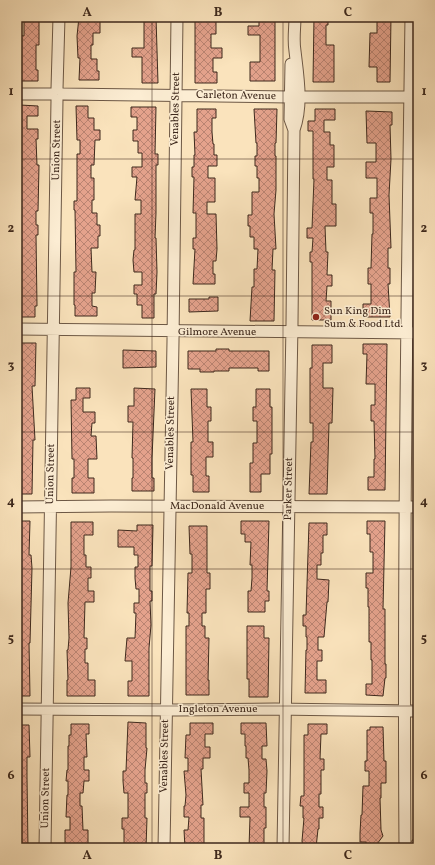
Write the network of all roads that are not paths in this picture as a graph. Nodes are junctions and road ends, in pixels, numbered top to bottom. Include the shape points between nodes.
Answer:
1 (59, 17) edge
2 (177, 17) edge
3 (295, 17) edge
4 (411, 17) edge
5 (17, 94) edge
6 (57, 94) junction
7 (176, 96) junction
8 (294, 97) junction
9 (414, 97) edge
10 (17, 329) edge
11 (55, 329) junction
12 (173, 332) junction
13 (292, 332) junction
14 (406, 333) junction
15 (418, 333) edge
16 (170, 506) junction
17 (288, 506) junction
18 (17, 507) edge
19 (51, 507) junction
20 (406, 507) junction
21 (418, 507) edge
22 (17, 709) edge
23 (48, 709) junction
24 (284, 709) junction
25 (166, 710) junction
26 (404, 711) junction
27 (418, 711) edge
28 (418, 843) edge
29 (45, 848) edge
30 (164, 848) edge
31 (282, 848) edge
32 (405, 848) edge
33 (414, 848) edge

1 - 6 street, Union Street
2 - 7 street, Venables Street
3 - 8 street, Parker Street via 295,50 291,63
4 - 9 street
5 - 6 street, Carleton Avenue
6 - 7 street, Carleton Avenue
6 - 11 street, Union Street
7 - 8 street, Carleton Avenue
7 - 12 street, Venables Street
8 - 9 street, Carleton Avenue
8 - 13 street, Parker Street via 290,119 294,130
9 - 14 street
10 - 11 street, Gilmore Avenue
11 - 12 street, Gilmore Avenue
11 - 19 street, Union Street
12 - 13 street, Gilmore Avenue
12 - 16 street, Venables Street
13 - 14 street, Gilmore Avenue
13 - 17 street, Parker Street
14 - 15 street, Gilmore Avenue
14 - 20 street
16 - 17 street, MacDonald Avenue
16 - 19 street, MacDonald Avenue
16 - 25 street, Venables Street
17 - 20 street, MacDonald Avenue
17 - 24 street, Parker Street
18 - 19 street, MacDonald Avenue
19 - 23 street, Union Street
20 - 21 street, MacDonald Avenue
20 - 26 street
22 - 23 street, Ingleton Avenue
23 - 25 street, Ingleton Avenue
23 - 29 street, Union Street
24 - 25 street, Ingleton Avenue
24 - 26 street, Ingleton Avenue
24 - 31 street, Parker Street
25 - 30 street, Venables Street
26 - 27 street, Ingleton Avenue
26 - 32 street
28 - 33 street

